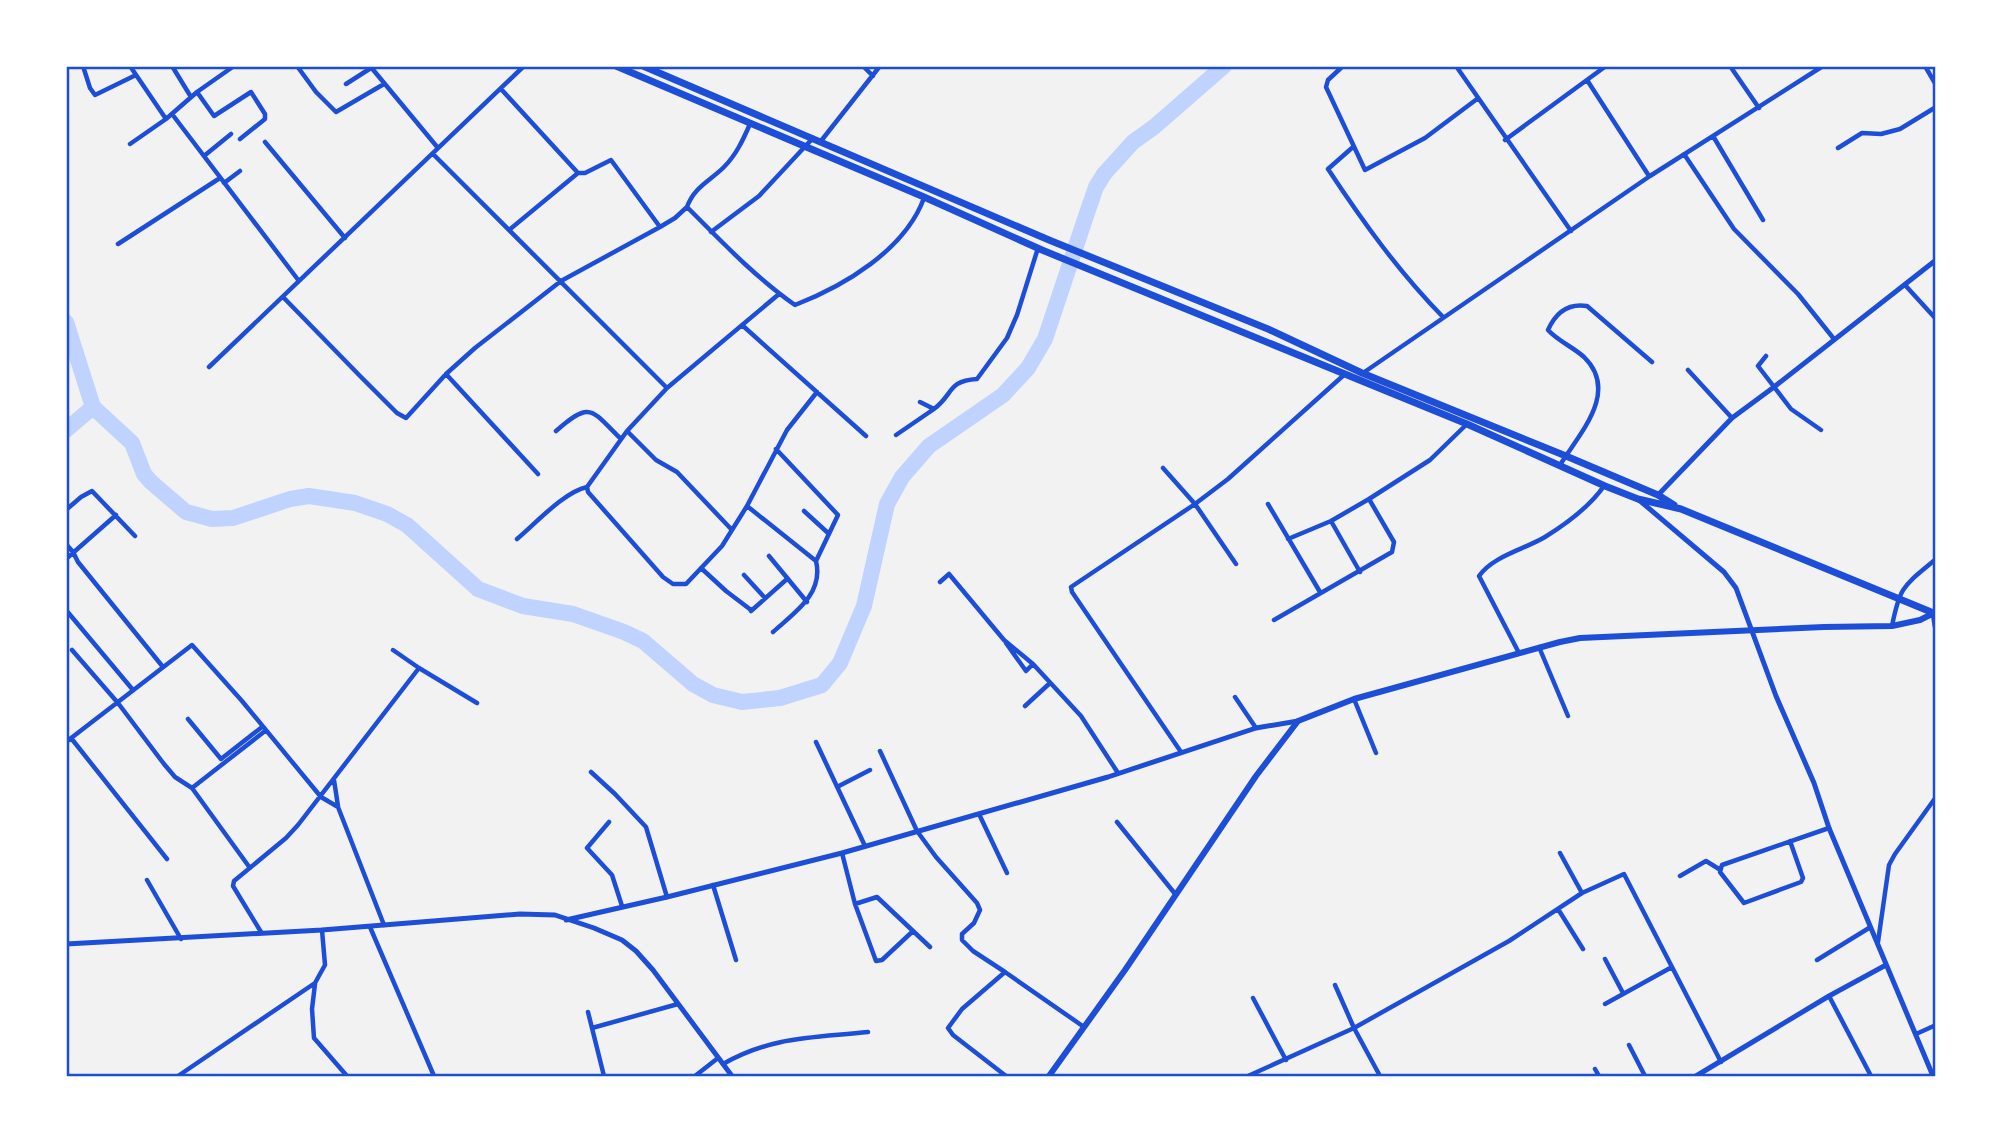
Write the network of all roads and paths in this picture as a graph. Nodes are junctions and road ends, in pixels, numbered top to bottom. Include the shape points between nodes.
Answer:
1 (83, 66) edge
2 (130, 66) edge
3 (172, 66) edge
4 (234, 66) edge
5 (297, 66) edge
6 (524, 66) edge
7 (616, 66) edge
8 (643, 66) edge
9 (863, 66) edge
10 (880, 66) edge
11 (1456, 66) edge
12 (1606, 66) edge
13 (1730, 66) edge
14 (1823, 66) edge
15 (1925, 66) edge
16 (370, 67) edge
17 (1342, 67) edge
18 (136, 75) junction
19 (873, 76) junction
20 (1587, 80) junction
21 (346, 84) dead end
22 (384, 84) junction
23 (1936, 85) edge
24 (501, 89) junction
25 (197, 92) junction
26 (191, 97) junction
27 (1477, 99) junction
28 (1936, 107) edge
29 (1759, 108) junction
30 (173, 114) junction
31 (166, 119) junction
32 (750, 124) junction
33 (231, 134) dead end
34 (1713, 136) junction
35 (240, 139) dead end
36 (817, 139) junction
37 (1505, 140) junction
38 (265, 142) dead end
39 (130, 144) dead end
40 (1353, 147) junction
41 (438, 148) junction
42 (804, 148) junction
43 (1838, 148) dead end
44 (433, 153) junction
45 (1684, 154) junction
46 (204, 156) junction
47 (240, 171) dead end
48 (578, 173) junction
49 (1650, 176) junction
50 (222, 180) junction
51 (924, 197) junction
52 (687, 207) junction
53 (978, 207) junction
54 (974, 220) junction
55 (1763, 220) dead end
56 (660, 227) junction
57 (509, 230) junction
58 (1570, 231) junction
59 (710, 232) junction
60 (345, 237) junction
61 (118, 244) dead end
62 (1039, 251) junction
63 (1934, 263) edge
64 (299, 281) junction
65 (561, 281) junction
66 (1905, 285) junction
67 (779, 294) junction
68 (283, 297) junction
69 (1223, 312) junction
70 (1443, 317) junction
71 (1936, 319) edge
72 (1219, 321) junction
73 (742, 325) junction
74 (1834, 339) junction
75 (1766, 356) dead end
76 (1652, 362) dead end
77 (209, 366) dead end
78 (1688, 370) dead end
79 (1362, 373) junction
80 (446, 374) junction
81 (1345, 374) junction
82 (1774, 387) junction
83 (667, 388) junction
84 (817, 391) junction
85 (920, 401) dead end
86 (934, 409) junction
87 (1732, 418) junction
88 (1467, 424) junction
89 (1821, 430) dead end
90 (556, 431) dead end
91 (627, 431) junction
92 (896, 435) dead end
93 (866, 436) dead end
94 (621, 439) junction
95 (776, 449) junction
96 (1566, 456) junction
97 (1560, 466) junction
98 (1163, 468) dead end
99 (538, 474) dead end
100 (1605, 486) junction
101 (587, 488) junction
102 (1658, 495) junction
103 (1369, 499) junction
104 (1639, 499) junction
105 (1195, 504) junction
106 (1268, 504) dead end
107 (747, 506) junction
108 (1681, 509) junction
109 (66, 510) edge
110 (804, 511) dead end
111 (116, 515) junction
112 (1331, 521) junction
113 (732, 530) junction
114 (828, 533) junction
115 (135, 536) dead end
116 (1288, 538) junction
117 (517, 539) dead end
118 (66, 544) edge
119 (73, 552) junction
120 (769, 556) dead end
121 (66, 559) edge
122 (1936, 559) edge
123 (816, 561) junction
124 (1236, 564) dead end
125 (701, 568) junction
126 (1360, 572) junction
127 (744, 576) dead end
128 (787, 579) junction
129 (940, 583) dead end
130 (1320, 592) junction
131 (1898, 597) junction
132 (765, 598) junction
133 (807, 601) junction
134 (66, 610) edge
135 (1935, 614) edge
136 (1273, 620) dead end
137 (1892, 626) junction
138 (1936, 626) edge
139 (1753, 631) junction
140 (773, 632) dead end
141 (1004, 640) junction
142 (1539, 648) junction
143 (72, 650) dead end
144 (393, 650) dead end
145 (1519, 653) junction
146 (1033, 664) junction
147 (163, 667) junction
148 (419, 668) junction
149 (1050, 683) junction
150 (133, 690) junction
151 (1235, 697) dead end
152 (1354, 699) junction
153 (118, 703) junction
154 (477, 703) dead end
155 (1025, 706) dead end
156 (1568, 716) dead end
157 (188, 719) dead end
158 (1298, 721) junction
159 (1256, 728) junction
160 (264, 729) junction
161 (69, 740) edge
162 (816, 742) dead end
163 (880, 751) dead end
164 (1181, 752) junction
165 (1376, 753) dead end
166 (870, 770) dead end
167 (591, 772) dead end
168 (1118, 774) junction
169 (333, 780) junction
170 (837, 787) junction
171 (192, 788) junction
172 (320, 797) junction
173 (1936, 797) edge
174 (338, 807) junction
175 (979, 814) junction
176 (608, 822) dead end
177 (1117, 822) dead end
178 (1829, 828) junction
179 (917, 831) junction
180 (1790, 841) junction
181 (864, 846) junction
182 (1560, 852) dead end
183 (842, 853) junction
184 (167, 859) dead end
185 (250, 868) junction
186 (1719, 869) junction
187 (1007, 873) dead end
188 (1679, 876) dead end
189 (148, 880) dead end
190 (713, 885) junction
191 (1582, 893) junction
192 (1175, 895) junction
193 (667, 897) junction
194 (856, 904) junction
195 (622, 906) junction
196 (1558, 909) junction
197 (566, 920) junction
198 (384, 925) junction
199 (370, 927) junction
200 (1870, 928) junction
201 (322, 930) junction
202 (261, 932) junction
203 (912, 932) junction
204 (181, 939) junction
205 (66, 944) edge
206 (1877, 945) junction
207 (930, 947) dead end
208 (1583, 949) dead end
209 (1605, 959) dead end
210 (736, 960) dead end
211 (1816, 960) dead end
212 (1886, 965) junction
213 (1672, 967) junction
214 (1004, 972) junction
215 (315, 983) junction
216 (1335, 985) dead end
217 (1623, 993) junction
218 (1829, 996) junction
219 (1254, 998) dead end
220 (1605, 1003) dead end
221 (679, 1004) junction
222 (588, 1012) dead end
223 (1936, 1025) edge
224 (1084, 1027) junction
225 (592, 1028) junction
226 (1353, 1028) junction
227 (868, 1032) dead end
228 (1916, 1034) junction
229 (1629, 1045) dead end
230 (718, 1058) junction
231 (1286, 1060) junction
232 (1721, 1062) junction
233 (723, 1064) junction
234 (1595, 1069) dead end
235 (1933, 1071) edge
236 (178, 1076) edge
237 (347, 1076) edge
238 (434, 1076) edge
239 (604, 1076) edge
240 (695, 1076) edge
241 (732, 1076) edge
242 (1006, 1076) edge
243 (1049, 1076) edge
244 (1248, 1076) edge
245 (1380, 1076) edge
246 (1599, 1076) edge
247 (1645, 1076) edge
248 (1696, 1076) edge
249 (1871, 1076) edge

1 - 18 street via 95,95
2 - 18 street
3 - 26 street
4 - 25 street
5 - 22 street via 335,112
6 - 24 street
7 - 32 highway
8 - 36 highway
9 - 19 street
10 - 19 street
11 - 27 street
12 - 20 street
13 - 29 street
14 - 29 street
15 - 23 street
16 - 21 street
16 - 22 street
17 - 40 street via 1326,87
18 - 31 street
19 - 36 street
20 - 37 street
20 - 49 street
22 - 41 street
24 - 41 street
24 - 48 street
25 - 26 street
25 - 35 street via 214,116 253,94 265,119
26 - 30 street
27 - 37 street
27 - 40 street via 1425,138 1368,170
28 - 43 street via 1892,133 1862,133
29 - 34 street
30 - 31 street
30 - 46 street
31 - 39 street
32 - 42 highway
32 - 52 street via 726,165 695,191
33 - 46 street
34 - 45 street
34 - 55 street
36 - 42 street
36 - 53 highway
37 - 58 street
38 - 60 street
40 - 70 street via 1328,169 1364,225
41 - 44 street
42 - 51 highway
42 - 59 street via 759,195
44 - 57 street
44 - 60 street
45 - 49 street
45 - 74 street via 1734,229 1798,293
46 - 50 street
47 - 50 street
48 - 56 street via 611,160
48 - 57 street
49 - 58 street
50 - 61 street
50 - 64 street
51 - 54 highway
51 - 67 street via 919,211 882,254 795,305
52 - 56 street
52 - 59 street
53 - 54 highway
53 - 69 highway
54 - 62 highway
56 - 65 street
57 - 65 street
58 - 70 street
59 - 67 street
60 - 64 street
62 - 72 highway
62 - 86 street via 1007,338 977,379 961,380
63 - 66 street
64 - 68 street
65 - 80 street
65 - 83 street
66 - 71 street
66 - 74 street
67 - 73 street
68 - 77 street
68 - 80 street via 403,418
69 - 72 highway
69 - 79 highway
70 - 79 street
72 - 81 highway
73 - 83 street
73 - 84 street
74 - 82 street
75 - 82 street via 1758,366
76 - 96 street via 1587,306 1568,307 1555,317 1548,330 1590,365 1598,391 1597,406
78 - 87 street
79 - 96 highway
80 - 99 street
81 - 88 highway
81 - 105 street
82 - 87 street
82 - 89 street via 1796,412
83 - 91 street
84 - 93 street
84 - 95 street
85 - 86 street
86 - 92 street
87 - 102 street
88 - 97 highway
88 - 103 street via 1430,460
90 - 94 street via 586,410
91 - 94 street
91 - 113 street via 656,460 677,472
94 - 101 street
95 - 107 street
95 - 114 street via 838,515
96 - 97 street
96 - 102 highway
97 - 100 highway
98 - 105 street
100 - 104 highway
100 - 145 street via 1547,536 1487,567 1479,576
101 - 117 street via 566,497
101 - 125 street via 663,577 673,584 686,584
102 - 108 highway
103 - 112 street
103 - 126 street via 1394,548
104 - 108 highway
104 - 139 street via 1724,572
105 - 124 street
105 - 164 street via 1070,588
106 - 116 street
107 - 113 street
107 - 123 street
108 - 131 highway
109 - 111 street via 92,491
110 - 114 street
111 - 115 street
111 - 119 street
112 - 116 street
112 - 126 street
113 - 125 street
114 - 123 street
116 - 130 street
118 - 119 street
119 - 121 street
119 - 147 street
120 - 128 street
122 - 131 street via 1905,585
123 - 133 street via 816,586
125 - 132 street via 750,611
126 - 130 street
127 - 132 street
128 - 132 street
128 - 133 street
129 - 141 street via 949,574
130 - 136 street
131 - 135 highway
131 - 137 street
133 - 140 street
134 - 150 street
135 - 137 main road
135 - 138 highway
137 - 139 main road
139 - 142 main road via 1580,638
139 - 178 street
141 - 146 street
141 - 146 street via 1026,671
142 - 145 main road
142 - 156 street
143 - 153 street
144 - 148 street
145 - 152 main road
146 - 149 street
147 - 150 street
147 - 160 street via 192,645
148 - 154 street
148 - 169 street
149 - 155 street
149 - 168 street via 1081,716
150 - 153 street
151 - 159 street
152 - 158 main road
152 - 165 street
153 - 161 street
153 - 171 street via 175,777
157 - 160 street via 221,759
158 - 159 street
158 - 192 main road
159 - 164 street
160 - 171 street
160 - 172 street
161 - 184 street
162 - 170 street
163 - 179 street
164 - 168 street
166 - 170 street
167 - 193 street via 646,827
168 - 175 street
169 - 172 street
169 - 174 street
170 - 181 street
171 - 185 street
172 - 174 street
172 - 185 street via 286,838
173 - 206 street via 1889,865
174 - 198 street
175 - 179 street
175 - 187 street
176 - 195 street via 587,848 612,875
177 - 192 street
178 - 180 street
178 - 200 street
179 - 181 street
179 - 214 street via 980,910 962,940
180 - 186 street
180 - 186 street via 1801,882 1746,903
181 - 183 street
182 - 191 street
183 - 190 street
183 - 194 street
185 - 202 street via 233,886
186 - 188 street via 1706,861
189 - 204 street
190 - 193 street
190 - 210 street
191 - 196 street
191 - 213 street via 1624,874
192 - 224 main road
193 - 195 street
194 - 203 street via 877,897
194 - 203 street via 876,961
195 - 197 street
196 - 208 street
196 - 226 street
197 - 198 street via 555,915 520,914
197 - 221 street via 622,940
198 - 199 street
199 - 201 street
199 - 238 street
200 - 206 street
200 - 211 street
201 - 202 street
201 - 215 street via 325,965
202 - 204 street
203 - 207 street
204 - 205 street
206 - 212 street
209 - 217 street
212 - 218 street
212 - 228 street
213 - 217 street
213 - 232 street
214 - 224 street
214 - 242 street via 962,1009 948,1028
215 - 236 street
215 - 237 street via 314,1038
216 - 226 street
217 - 220 street
218 - 232 street
218 - 249 street
219 - 231 street
221 - 225 street
221 - 230 street
222 - 225 street
223 - 228 street
224 - 243 main road
225 - 239 street
226 - 231 street
226 - 245 street
227 - 233 street via 777,1041
228 - 235 street
229 - 247 street
230 - 233 street
230 - 240 street
231 - 244 street
232 - 248 street
233 - 241 street
234 - 246 street

